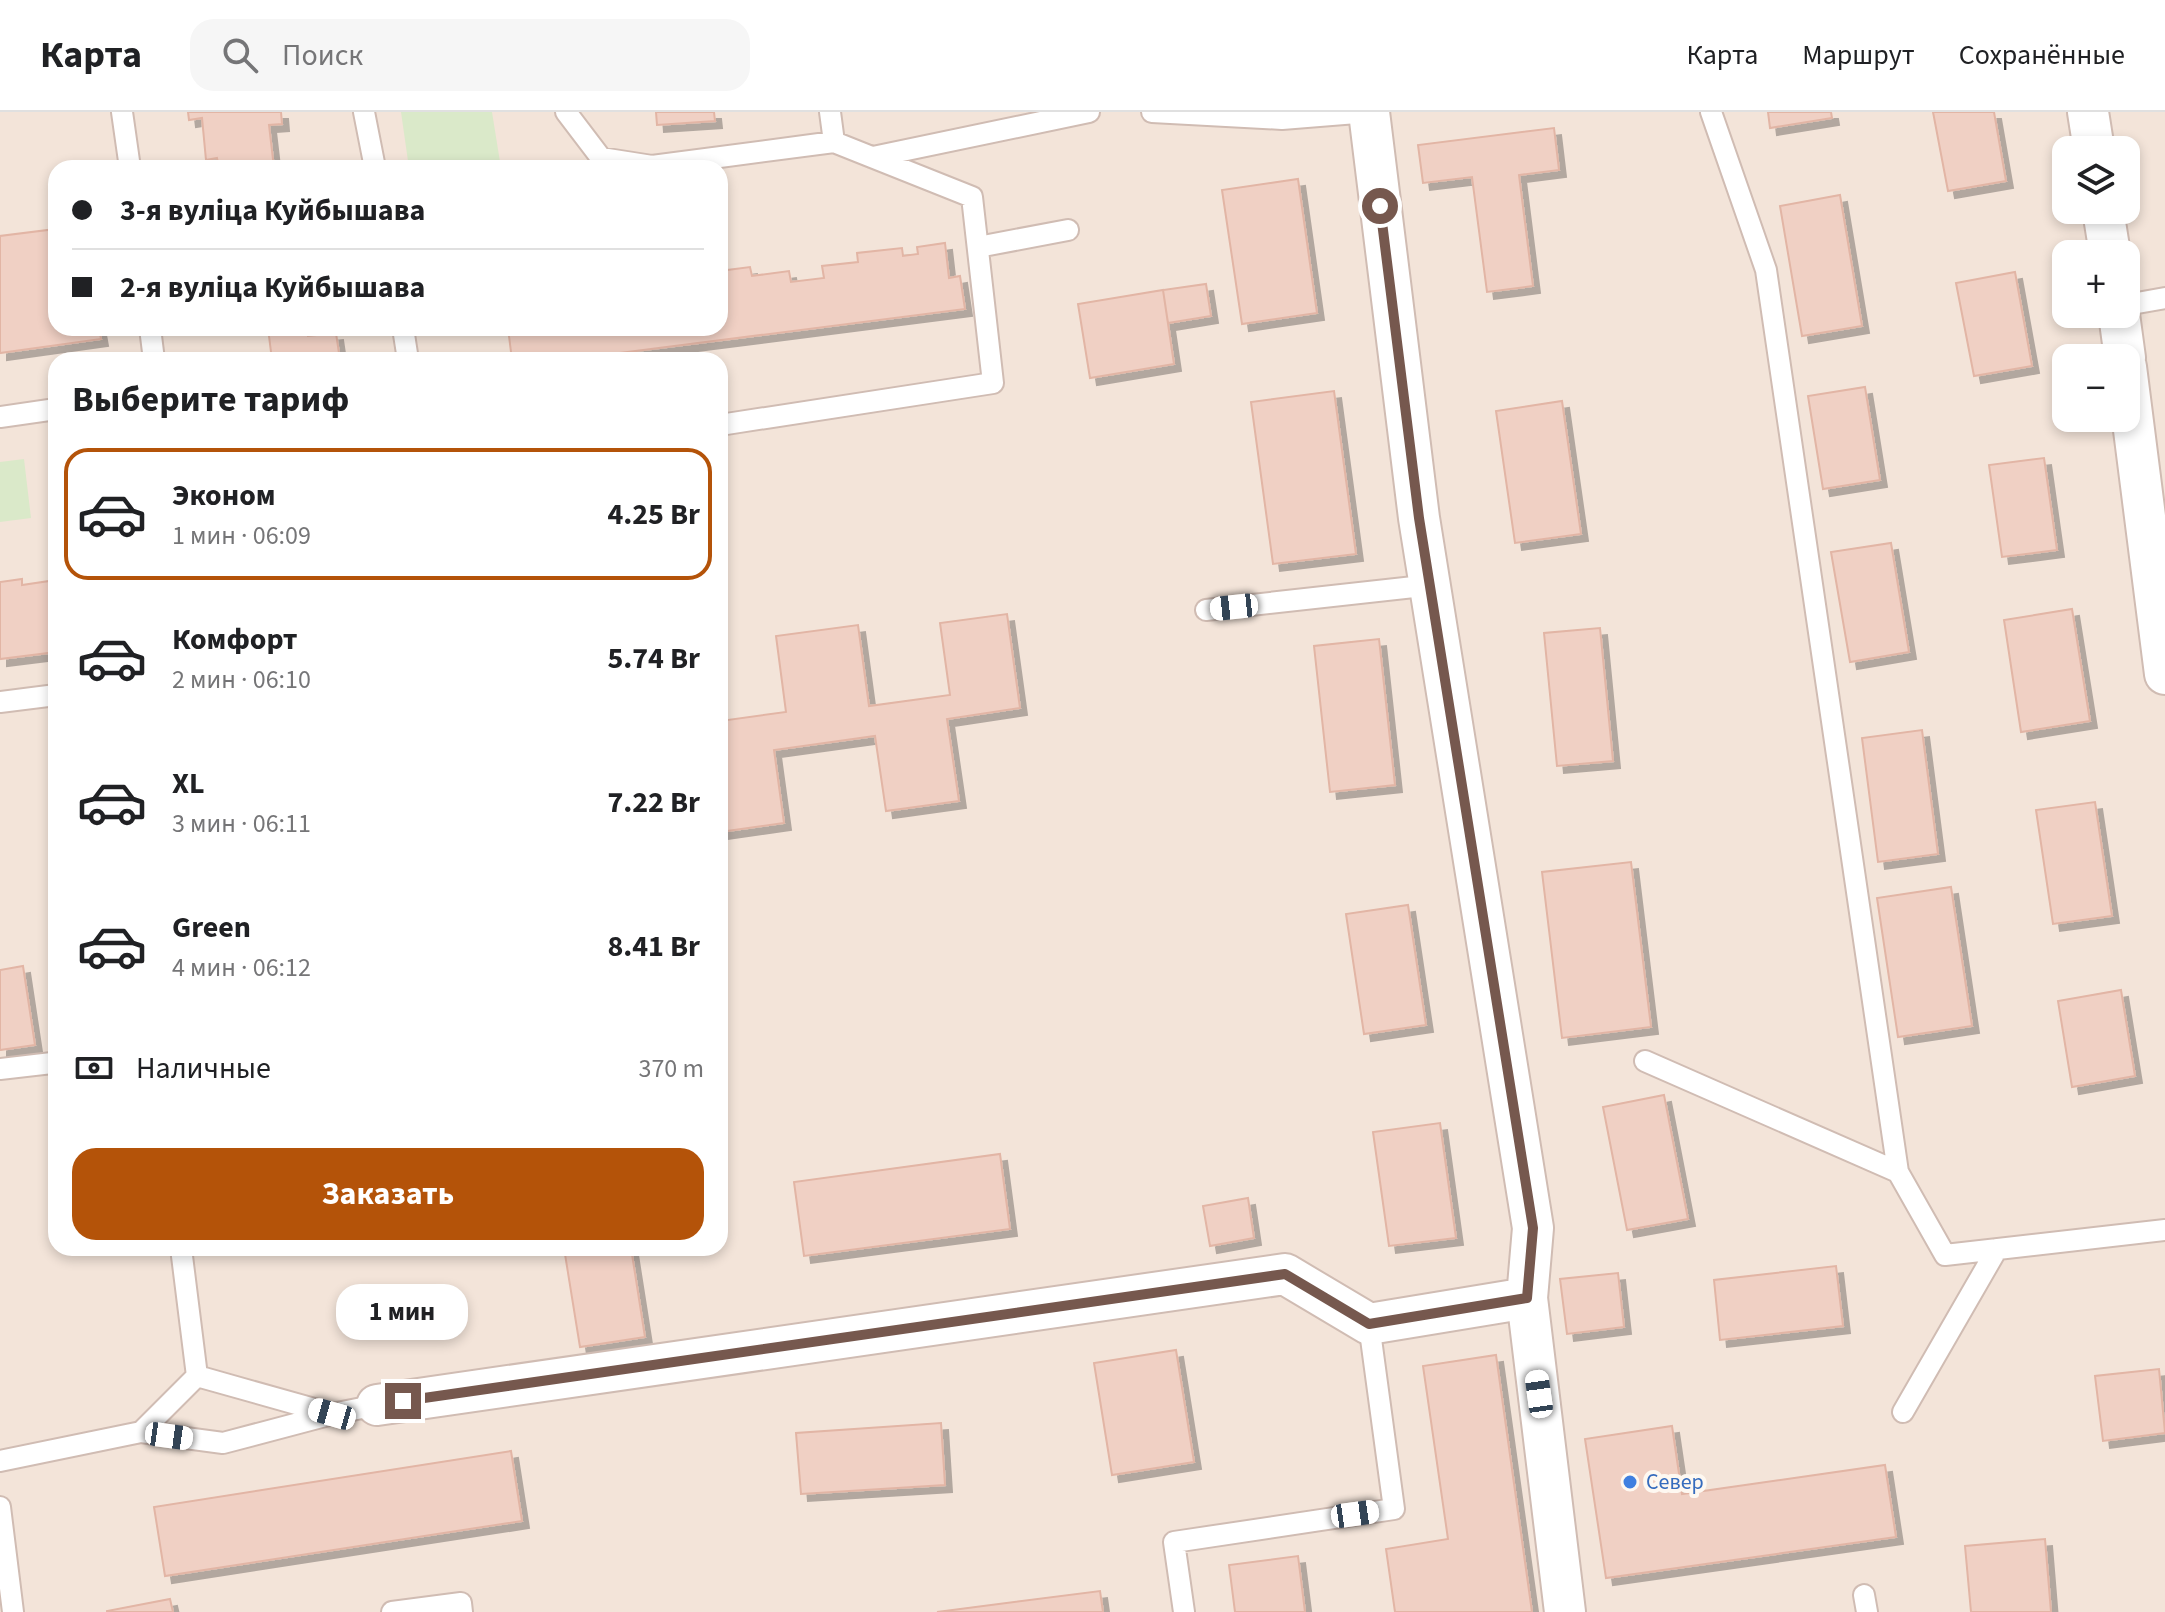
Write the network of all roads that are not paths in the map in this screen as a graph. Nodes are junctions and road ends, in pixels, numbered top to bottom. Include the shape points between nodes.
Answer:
1 (122, 112) edge
2 (364, 112) edge
3 (566, 112) edge
4 (830, 112) edge
5 (1089, 112) edge
6 (1152, 112) edge
7 (1369, 112) edge
8 (1711, 112) edge
9 (2088, 112) edge
10 (2092, 136) edge
11 (834, 142) junction
12 (873, 157) junction
13 (129, 160) edge
14 (373, 160) edge
15 (614, 160) edge
16 (698, 160) edge
17 (1068, 230) dead end
18 (978, 247) junction
19 (2165, 298) edge
20 (2140, 302) edge
21 (48, 410) edge
22 (0, 417) edge
23 (728, 424) edge
24 (2134, 432) edge
25 (1432, 585) junction
26 (1206, 610) dead end
27 (2165, 674) edge
28 (48, 696) edge
29 (0, 702) edge
30 (1645, 1061) dead end
31 (48, 1063) edge
32 (0, 1069) edge
33 (1898, 1172) junction
34 (2165, 1230) edge
35 (1997, 1249) junction
36 (182, 1256) edge
37 (1527, 1298) junction
38 (1369, 1324) junction
39 (197, 1376) junction
40 (377, 1405) joint
41 (1903, 1412) dead end
42 (332, 1414) junction
43 (141, 1432) junction
44 (0, 1461) edge
45 (0, 1507) edge
46 (13, 1612) edge
47 (392, 1612) edge
48 (462, 1612) edge
49 (1184, 1612) edge
50 (1565, 1612) edge

1 - 13 lane
2 - 14 lane
3 - 15 lane via 601,158
4 - 11 lane
5 - 12 lane
6 - 7 lane via 1282,119
7 - 25 street via 1419,518
8 - 33 lane via 1766,270
9 - 10 street
11 - 12 lane
11 - 16 lane
12 - 18 lane via 972,197
17 - 18 lane
18 - 23 lane via 993,383
19 - 20 lane
21 - 22 lane
24 - 27 street
25 - 26 lane
25 - 37 street via 1533,1228
28 - 29 lane
30 - 33 lane
31 - 32 lane
33 - 35 lane via 1945,1255
34 - 35 lane
35 - 41 lane
36 - 39 lane
37 - 38 street
37 - 50 street
38 - 40 street via 1285,1274
38 - 49 lane via 1394,1509 1174,1542
39 - 42 lane
39 - 43 lane
40 - 42 lane
42 - 43 lane via 223,1443
43 - 44 lane
45 - 46 lane
47 - 48 lane via 461,1603

